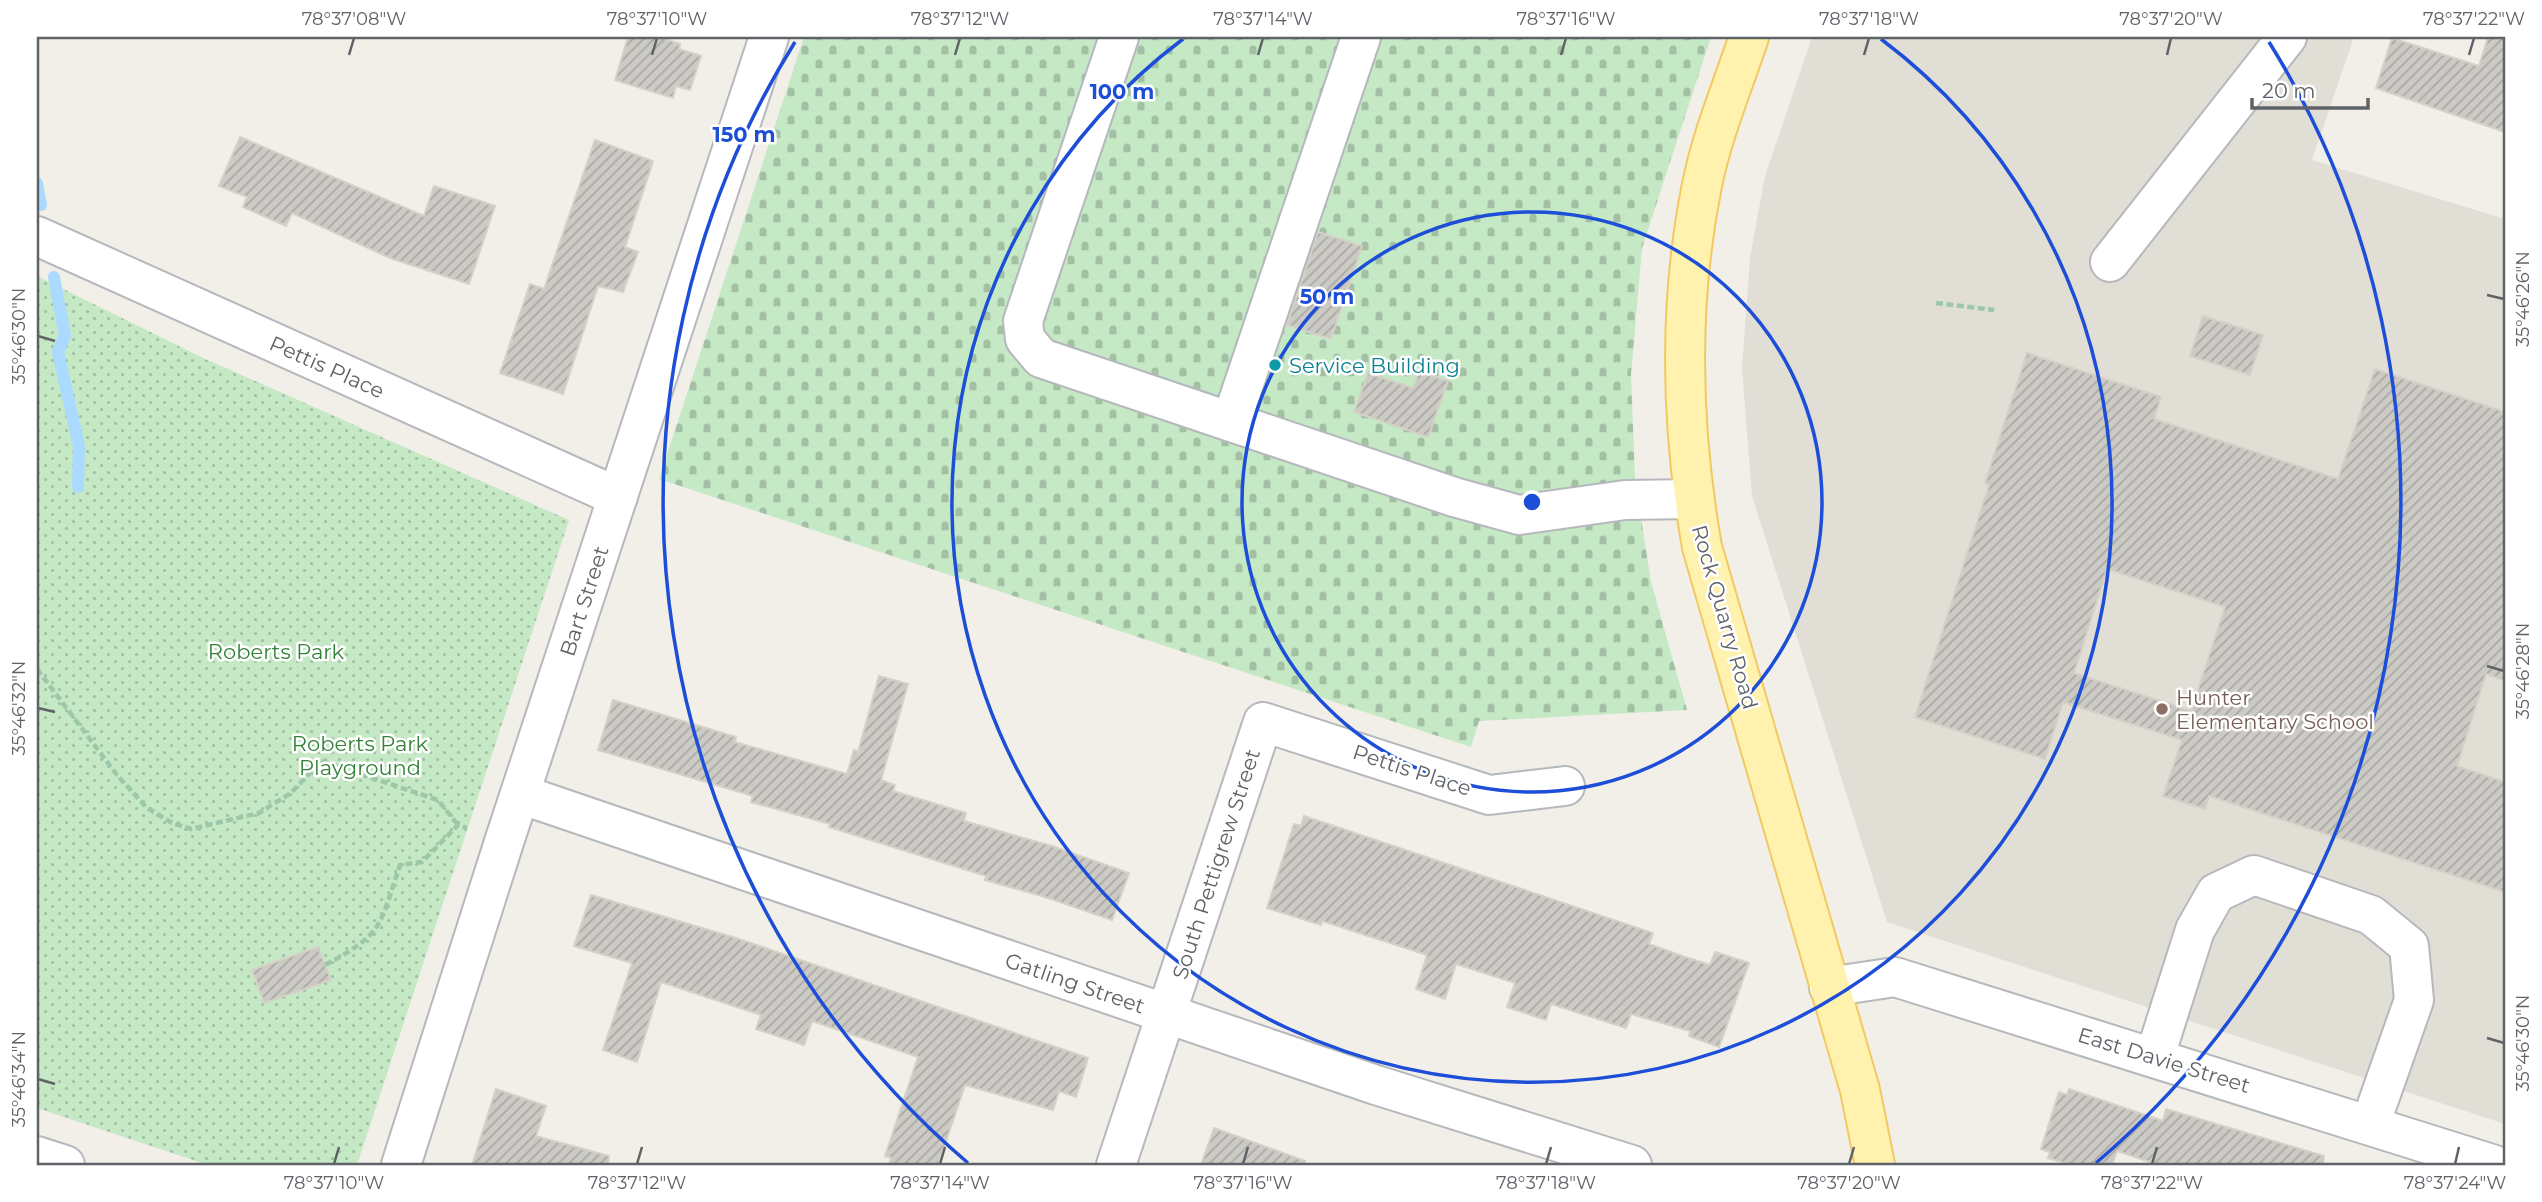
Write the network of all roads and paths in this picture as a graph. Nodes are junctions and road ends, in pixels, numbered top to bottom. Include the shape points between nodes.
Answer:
1 (769, 37) edge
2 (1119, 37) edge
3 (1361, 37) edge
4 (1749, 37) edge
5 (2287, 37) edge
6 (37, 236) edge
7 (2110, 262) dead end
8 (1936, 303) dead end
9 (1994, 310) dead end
10 (1231, 422) junction
11 (618, 498) junction
12 (1693, 499) junction
13 (37, 669) edge
14 (1263, 722) joint
15 (1565, 786) dead end
16 (520, 794) junction
17 (458, 825) junction
18 (504, 842) junction
19 (325, 965) dead end
20 (1829, 987) junction
21 (1166, 1014) junction
22 (2155, 1056) junction
23 (2370, 1125) junction
24 (37, 1156) edge
25 (65, 1165) edge
26 (401, 1165) edge
27 (1116, 1165) edge
28 (1632, 1165) edge
29 (1875, 1165) edge
30 (2495, 1165) edge

1 - 11 street, Bart Street
2 - 10 street via 1023,321 1025,339 1041,358
3 - 10 street
4 - 12 main road, Rock Quarry Road via 1702,183 1691,260 1683,383
5 - 7 street
6 - 11 street, Pettis Place
8 - 9 path
10 - 12 street via 1520,515 1625,500
11 - 16 street, Bart Street
12 - 20 main road, Rock Quarry Road via 1702,547
13 - 17 path via 117,775 146,807 172,823 191,829 259,813 291,793 321,761 438,800
14 - 15 street, Pettis Place via 1489,794
14 - 21 street, South Pettigrew Street
16 - 18 street, Bart Street
16 - 21 street, Gatling Street
17 - 18 path
17 - 19 path via 422,862 400,865 382,921 367,940
18 - 26 street, Bart Street
20 - 22 street, East Davie Street via 1895,977
20 - 29 main road, Rock Quarry Road via 1860,1090
21 - 27 street, South Pettigrew Street
21 - 28 street, Gatling Street
22 - 23 street, East Davie Street
22 - 23 street via 2195,930 2216,893 2253,875 2371,915 2409,946 2414,1000
23 - 30 street, East Davie Street
24 - 25 street

